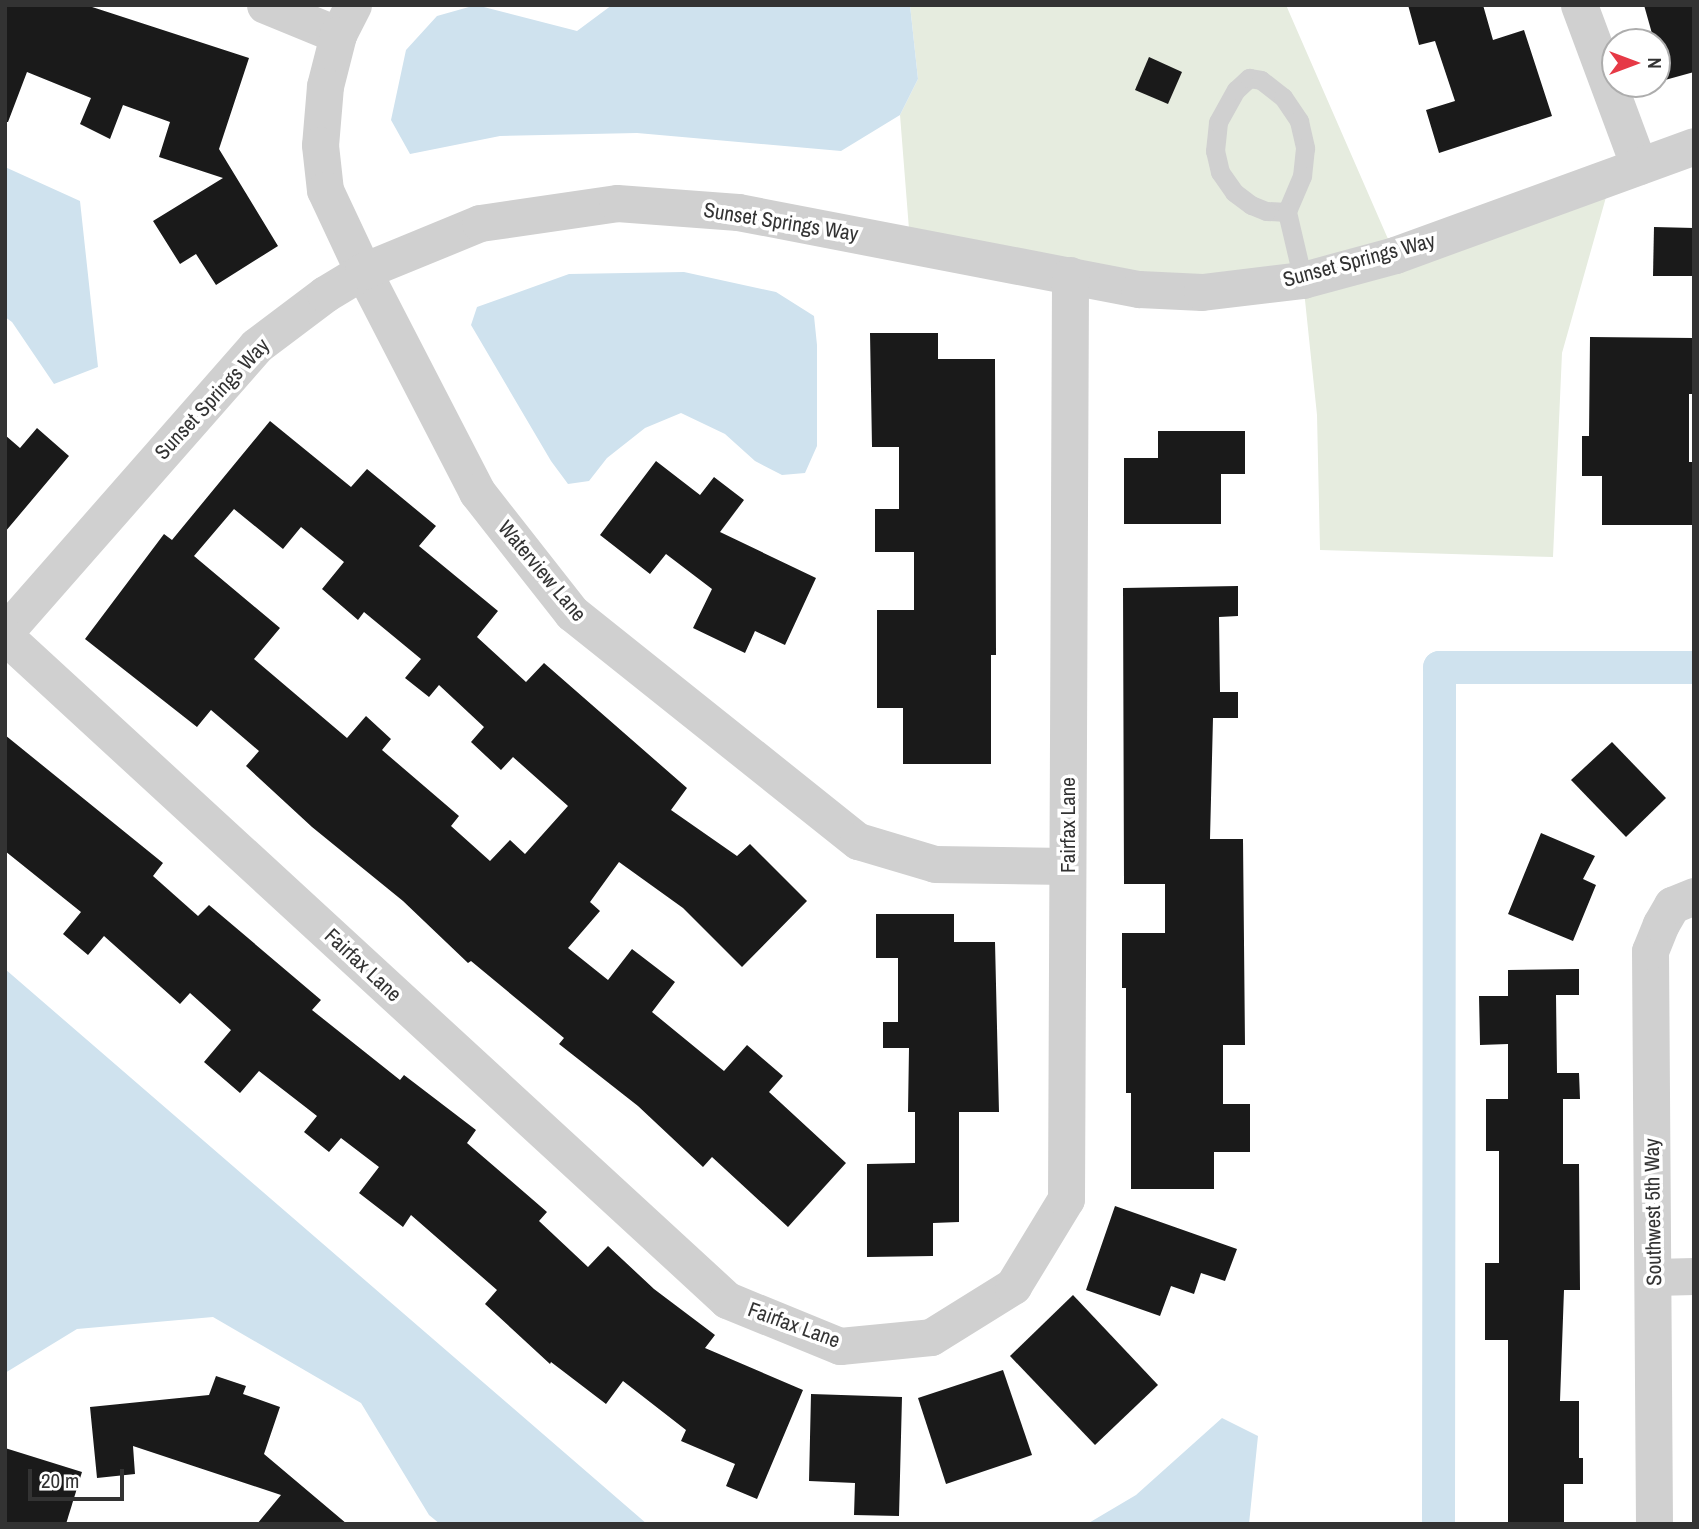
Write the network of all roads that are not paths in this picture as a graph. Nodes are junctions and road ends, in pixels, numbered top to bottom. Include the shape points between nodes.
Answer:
1 (265, 5) edge
2 (1579, 5) edge
3 (345, 20) edge
4 (1694, 146) edge
5 (1639, 166) junction
6 (1287, 212) junction
7 (363, 271) junction
8 (1070, 275) junction
9 (1303, 280) junction
10 (5, 634) edge
11 (1067, 866) junction
12 (1683, 900) edge
13 (1694, 1276) edge
14 (1654, 1277) junction
15 (1654, 1524) edge

1 - 3 street
2 - 5 street
3 - 7 street, Waterview Lane via 325,86 320,145 325,190
4 - 5 street, Sunset Springs Way
5 - 9 street, Sunset Springs Way via 1395,255
6 - 6 lane via 1302,176 1305,148 1299,121 1283,97 1261,80 1249,78 1236,90 1218,122 1215,151 1220,172 1251,205
6 - 9 lane
7 - 8 street, Sunset Springs Way via 480,223 617,203 738,212
7 - 10 street, Sunset Springs Way via 256,346
7 - 11 street, Waterview Lane via 477,492 572,613 858,841 935,864
8 - 9 street, Sunset Springs Way via 1139,289 1202,292
8 - 11 street, Fairfax Lane
10 - 11 street, Fairfax Lane via 727,1300 841,1346 931,1337 1013,1286 1066,1199
12 - 14 street, Southwest 5th Way via 1661,924 1650,951
13 - 14 street
14 - 15 street, Southwest 5th Way

